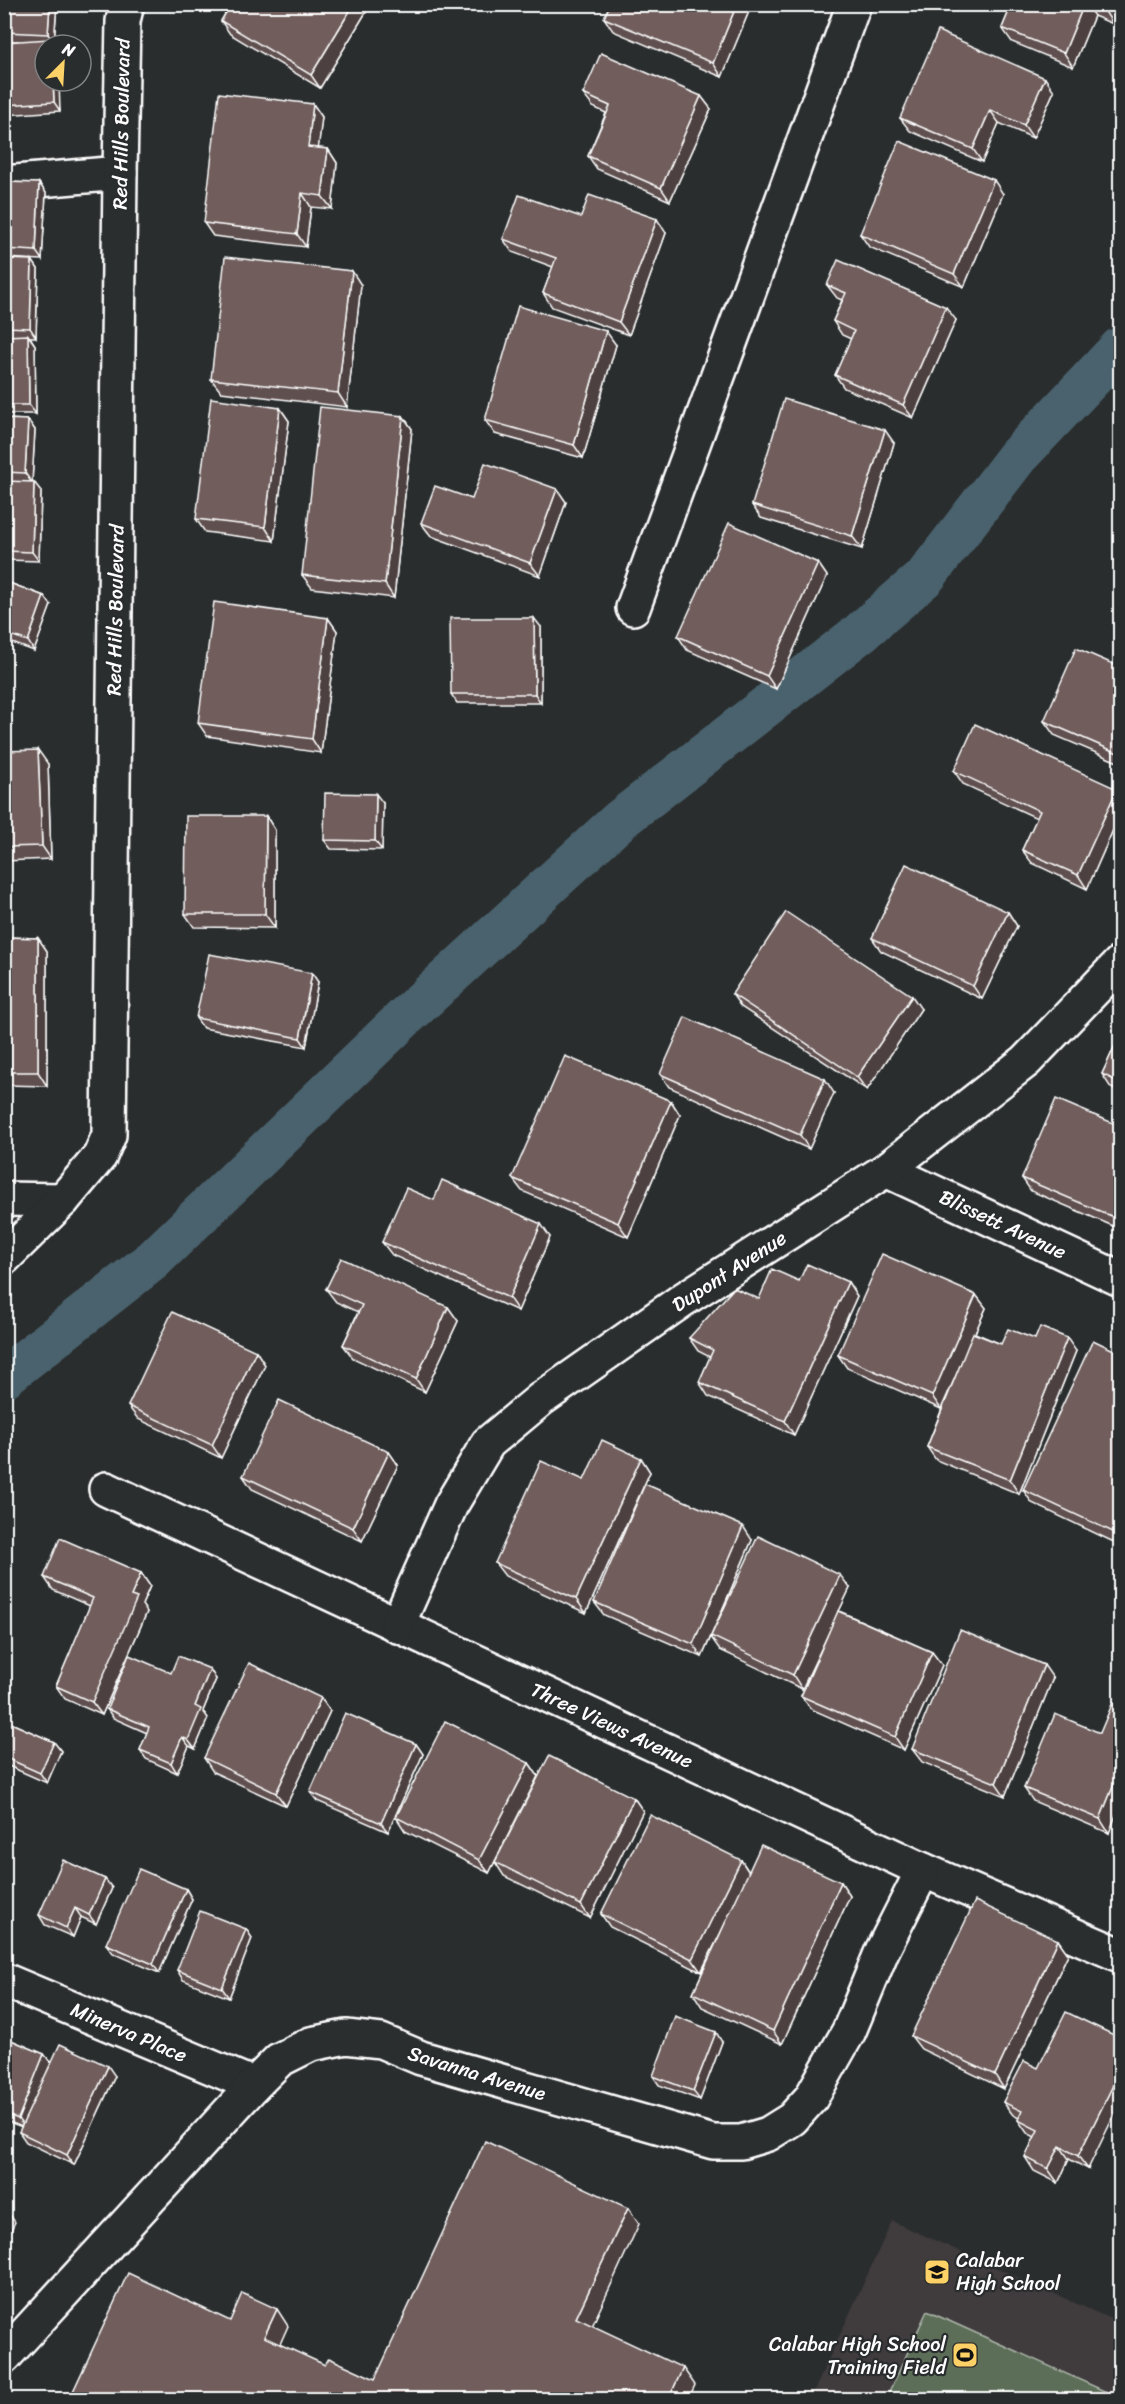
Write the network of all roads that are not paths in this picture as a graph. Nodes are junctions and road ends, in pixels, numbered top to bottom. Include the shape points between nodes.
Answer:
1 (127, 4) edge
2 (854, 4) edge
3 (120, 173) junction
4 (4, 183) edge
5 (633, 608) dead end
6 (1120, 963) edge
7 (886, 1170) junction
8 (4, 1199) edge
9 (63, 1200) junction
10 (4, 1258) edge
11 (1120, 1279) edge
12 (106, 1489) dead end
13 (397, 1626) junction
14 (923, 1870) junction
15 (1120, 1954) edge
16 (4, 1980) edge
17 (254, 2085) junction
18 (4, 2357) edge

1 - 3 street, Red Hills Boulevard via 123,21
2 - 5 street
3 - 4 street
3 - 9 street, Red Hills Boulevard via 109,1135 100,1156
6 - 7 street, Dupont Avenue via 1026,1061
7 - 11 street, Blissett Avenue
7 - 13 street, Dupont Avenue via 684,1299 541,1399 488,1443 451,1505
8 - 9 street
9 - 10 street, Red Hills Boulevard
12 - 13 street, Three Views Avenue
13 - 14 street, Three Views Avenue
14 - 15 street, Three Views Avenue
14 - 17 street, Savanna Avenue via 882,1952 849,2031 811,2098 792,2119 768,2134 741,2142 713,2142 421,2058 381,2041 346,2037 311,2044 279,2060
16 - 17 street, Minerva Place
17 - 18 street, Savanna Avenue

